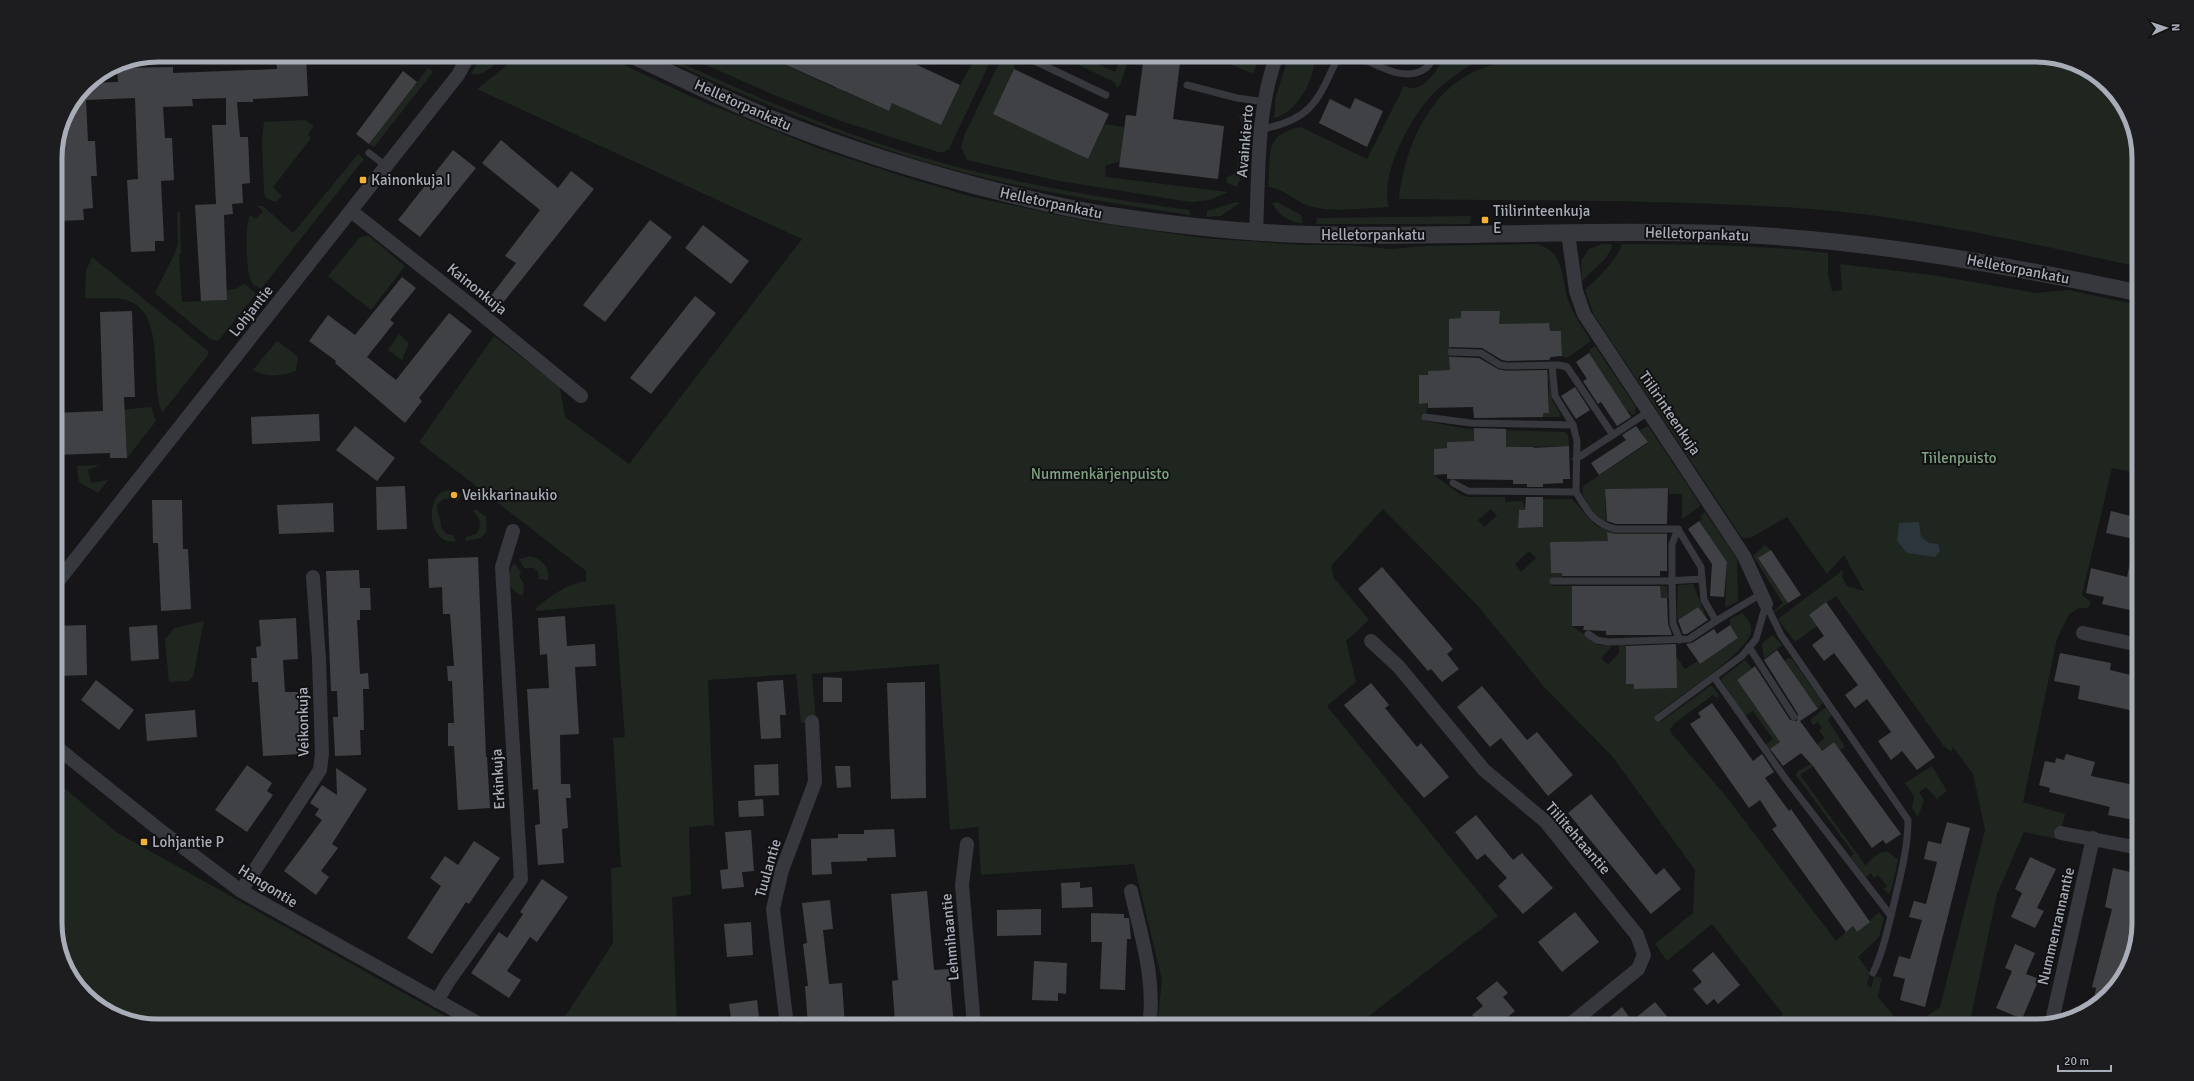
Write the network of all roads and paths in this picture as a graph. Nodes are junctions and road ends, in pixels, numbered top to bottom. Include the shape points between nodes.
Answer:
1 (465, 62) edge
2 (646, 62) edge
3 (1037, 62) edge
4 (1275, 62) edge
5 (1336, 62) edge
6 (1371, 62) edge
7 (1430, 62) edge
8 (1187, 85) dead end
9 (1106, 95) dead end
10 (1265, 102) junction
11 (1262, 129) junction
12 (369, 153) dead end
13 (386, 166) junction
14 (351, 211) junction
15 (1256, 231) junction
16 (1568, 233) junction
17 (2132, 292) edge
18 (1451, 352) dead end
19 (1552, 365) junction
20 (581, 396) dead end
21 (1648, 412) junction
22 (1425, 417) dead end
23 (1573, 425) junction
24 (1613, 435) junction
25 (1576, 459) junction
26 (1453, 483) dead end
27 (1576, 492) junction
28 (1678, 529) junction
29 (513, 531) dead end
30 (62, 576) edge
31 (313, 577) dead end
32 (1702, 578) junction
33 (1672, 580) junction
34 (1553, 581) dead end
35 (1763, 599) junction
36 (1716, 622) junction
37 (2083, 633) dead end
38 (1588, 634) dead end
39 (1680, 640) junction
40 (1371, 641) dead end
41 (2132, 644) edge
42 (1749, 647) junction
43 (1714, 677) junction
44 (1794, 717) dead end
45 (1658, 718) dead end
46 (812, 722) dead end
47 (62, 752) edge
48 (2061, 832) dead end
49 (2093, 838) junction
50 (967, 844) dead end
51 (2132, 846) edge
52 (241, 891) junction
53 (1131, 891) dead end
54 (1891, 916) junction
55 (1873, 973) dead end
56 (437, 1000) junction
57 (2053, 1017) edge
58 (471, 1019) edge
59 (786, 1019) edge
60 (973, 1019) edge
61 (1150, 1019) edge
62 (1577, 1019) edge

1 - 13 street, Lohjantie via 458,75
2 - 15 street, Helletorpankatu via 770,119 868,155 949,180 1110,216 1197,227
3 - 9 lane
4 - 10 street, Avainkierto
5 - 11 lane via 1317,101 1297,118 1282,125
6 - 7 lane via 1391,71 1414,74 1427,67
8 - 10 lane via 1237,98
10 - 11 street, Avainkierto
11 - 15 street, Avainkierto
12 - 13 lane
13 - 14 street, Lohjantie
14 - 20 street, Kainonkuja
14 - 30 street, Lohjantie
15 - 16 street, Helletorpankatu via 1338,236
16 - 17 street, Helletorpankatu via 1734,234 1812,240 1937,255
16 - 21 street, Tiilirinteenkuja via 1576,291 1584,314
18 - 19 lane via 1481,353 1500,365
19 - 23 lane via 1555,396
19 - 24 lane via 1567,366
21 - 24 lane
21 - 35 street, Tiilirinteenkuja via 1744,556
22 - 23 lane via 1471,423
23 - 25 lane via 1577,441
24 - 25 lane
25 - 27 lane
26 - 27 lane via 1468,492
27 - 28 lane via 1596,521 1606,527
28 - 32 lane via 1701,567
28 - 33 lane via 1672,544
29 - 56 street, Erkinkuja via 502,567 521,879
31 - 52 street, Veikonkuja via 319,659 322,754 320,770
32 - 33 lane
32 - 36 lane via 1704,600
33 - 34 lane
33 - 39 lane via 1673,624
35 - 36 lane
35 - 42 lane via 1756,639
35 - 54 lane via 1781,635 1908,820 1908,840
36 - 39 lane via 1689,639
37 - 41 street
38 - 39 lane via 1597,640 1608,642
40 - 62 street, Tiilitehtaantie via 1399,667 1484,770 1546,822 1637,935 1644,955 1638,969
42 - 43 lane via 1742,656
42 - 44 lane
43 - 45 lane
43 - 54 lane via 1785,778
46 - 59 street, Tuulantie via 815,782 782,870 774,909
47 - 52 street, Hangontie
48 - 49 street
49 - 51 street
49 - 57 street, Nummenrannantie
50 - 60 street, Lehmihaantie via 962,885
52 - 56 street, Hangontie
53 - 61 street via 1151,984
54 - 55 lane
56 - 58 street, Hangontie

